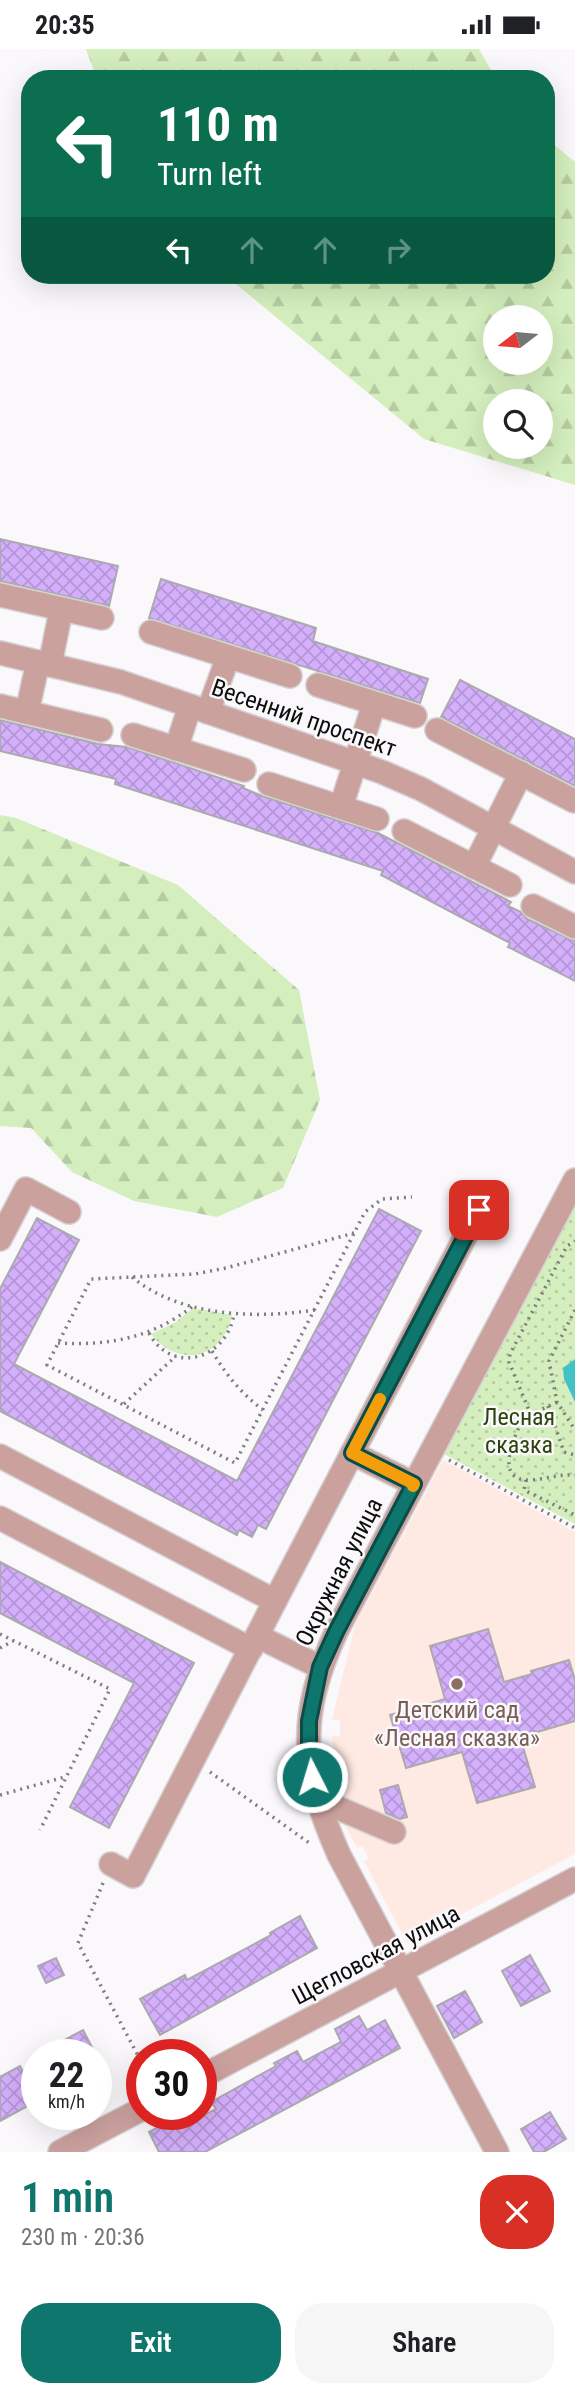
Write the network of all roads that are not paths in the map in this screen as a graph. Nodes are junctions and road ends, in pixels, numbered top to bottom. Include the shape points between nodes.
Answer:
1 (0, 595) edge
2 (61, 610) junction
3 (102, 618) dead end
4 (151, 632) dead end
5 (0, 653) edge
6 (228, 657) junction
7 (44, 663) junction
8 (290, 676) dead end
9 (318, 685) dead end
10 (374, 704) junction
11 (0, 706) edge
12 (199, 709) junction
13 (27, 712) junction
14 (415, 716) dead end
15 (101, 730) dead end
16 (437, 730) dead end
17 (134, 735) dead end
18 (176, 749) junction
19 (355, 763) junction
20 (244, 771) dead end
21 (521, 773) junction
22 (269, 784) dead end
23 (574, 800) edge
24 (341, 807) junction
25 (377, 819) dead end
26 (493, 828) junction
27 (404, 831) dead end
28 (474, 867) junction
29 (575, 872) edge
30 (510, 885) dead end
31 (533, 906) dead end
32 (575, 927) edge
33 (575, 1180) edge
34 (479, 1210) dead end
35 (69, 1212) dead end
36 (0, 1239) edge
37 (352, 1453) junction
38 (0, 1456) edge
39 (414, 1484) junction
40 (0, 1518) edge
41 (275, 1601) junction
42 (254, 1643) junction
43 (320, 1667) junction
44 (317, 1799) junction
45 (394, 1832) dead end
46 (111, 1864) road end
47 (575, 1879) edge
48 (401, 1972) junction
49 (217, 2069) edge
50 (126, 2117) edge
51 (60, 2152) edge
52 (497, 2152) edge

1 - 2 street
2 - 3 street
2 - 7 street
4 - 6 street
5 - 7 street, Весенний проспект
6 - 8 street
6 - 12 street
7 - 12 street, Весенний проспект via 121,682
7 - 13 street
9 - 10 street
10 - 14 street
10 - 19 street
11 - 13 street
12 - 18 street
12 - 19 street, Весенний проспект
13 - 15 street
16 - 21 street
17 - 18 street
18 - 20 street
19 - 24 street
19 - 26 street, Весенний проспект via 402,780
21 - 23 street
21 - 26 street
22 - 24 street
24 - 25 street
26 - 28 street
26 - 29 street, Весенний проспект
27 - 28 street
28 - 30 street
31 - 32 street
33 - 39 street, Окружная улица
34 - 37 street
35 - 36 street via 26,1189
37 - 39 street
37 - 41 street
38 - 41 street
39 - 43 street, Окружная улица
40 - 42 street
41 - 42 street
42 - 43 street
42 - 46 street via 133,1876
43 - 44 street, Окружная улица via 309,1721
44 - 45 street
44 - 48 street, Окружная улица via 339,1854
47 - 48 street, Щегловская улица
48 - 49 street, Щегловская улица
48 - 52 street, Окружная улица
50 - 51 street

